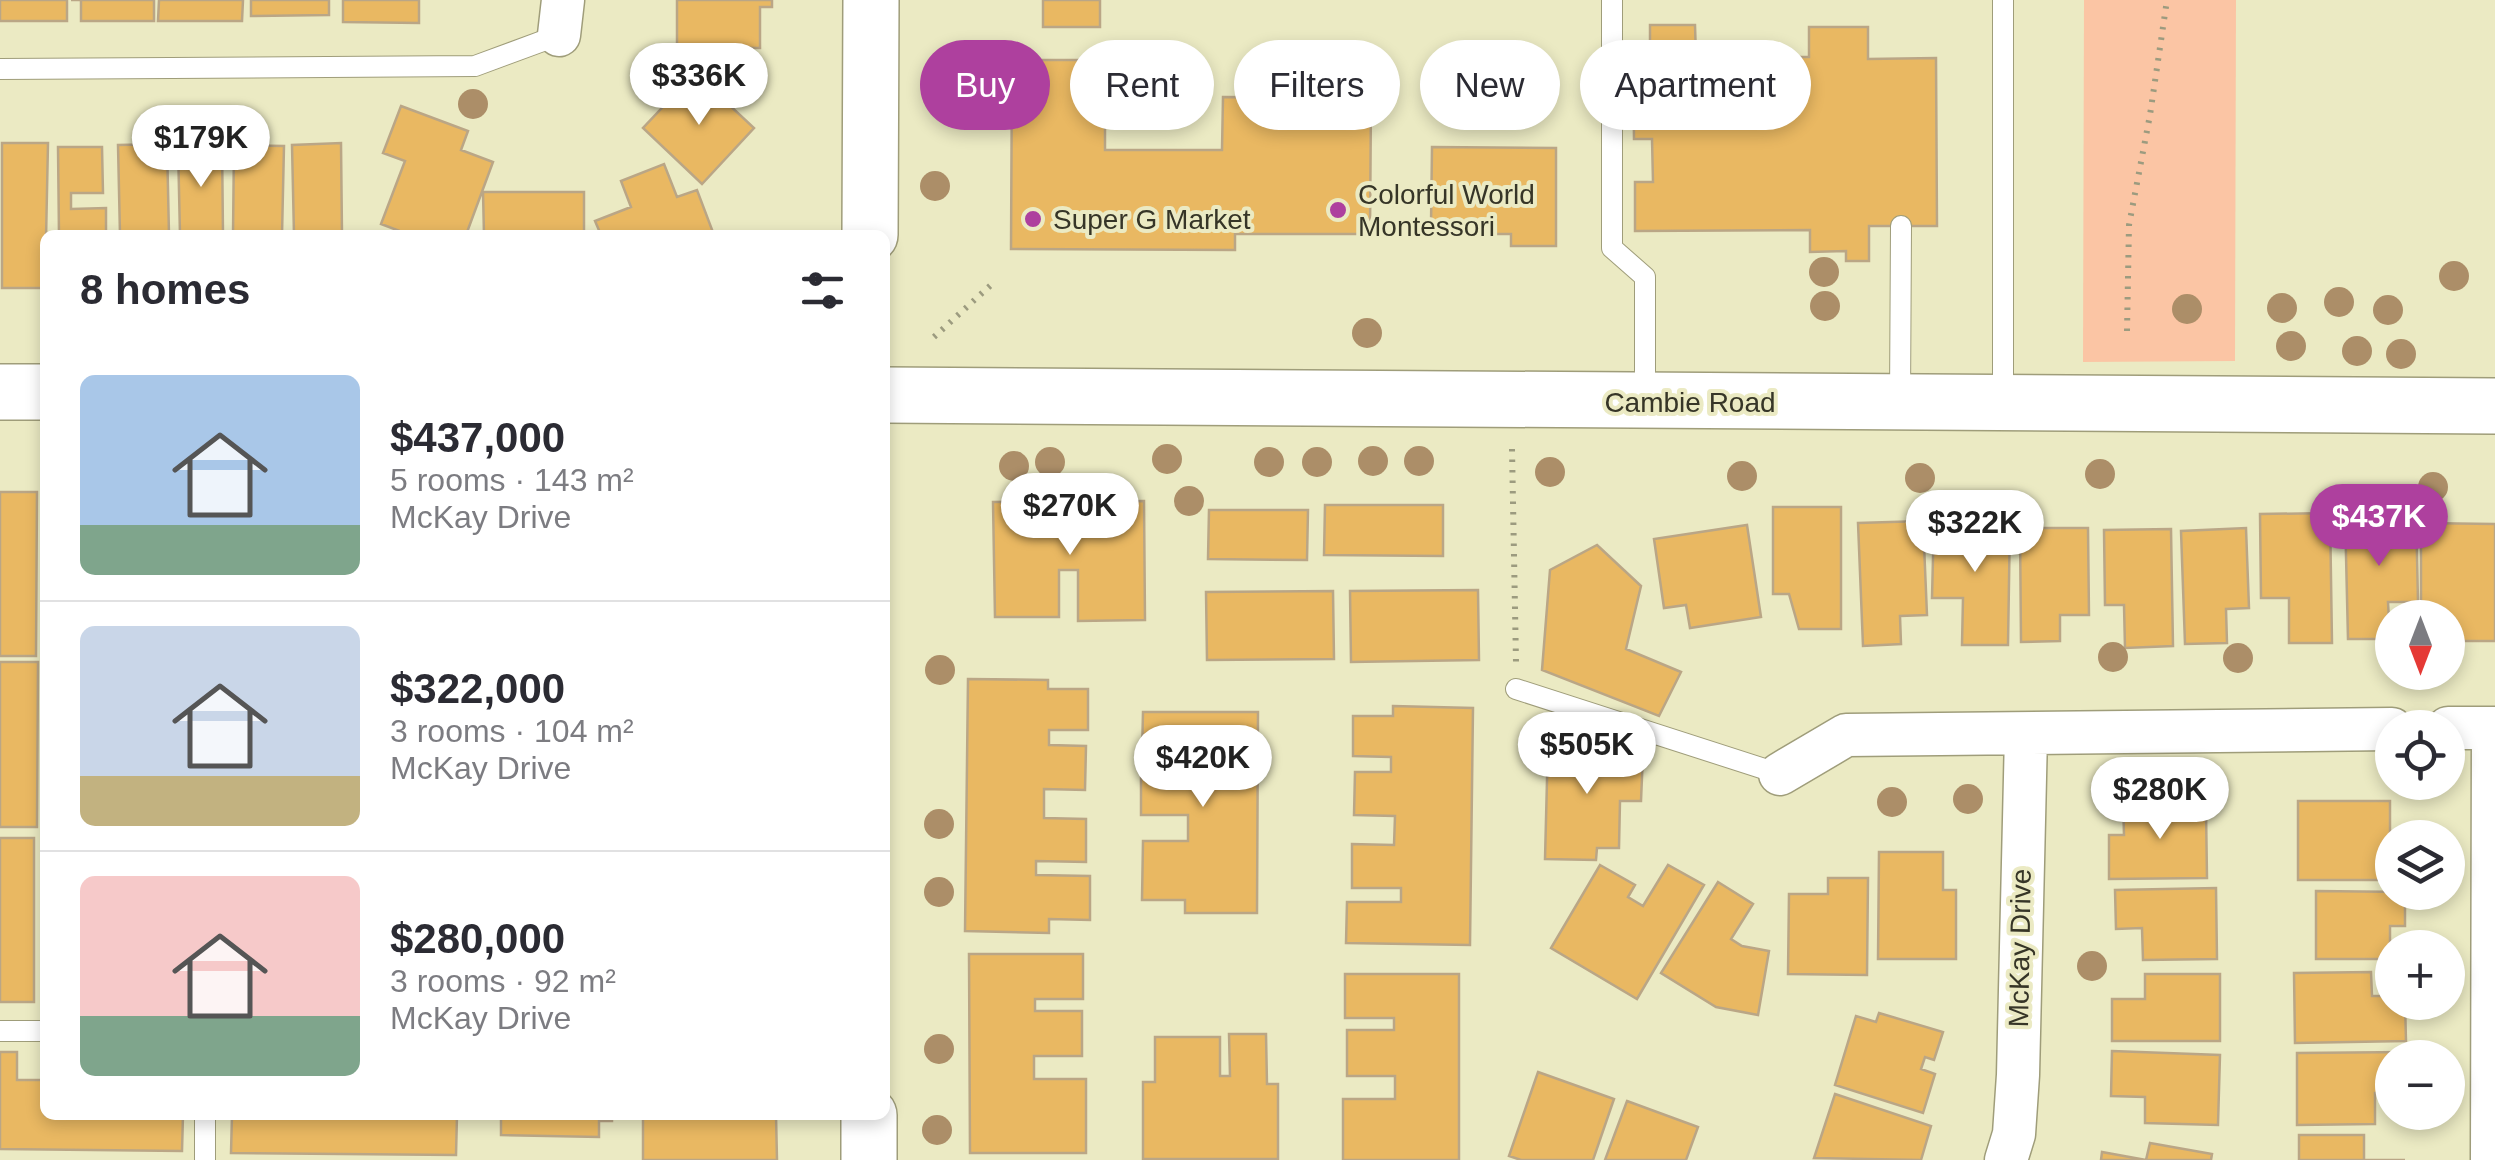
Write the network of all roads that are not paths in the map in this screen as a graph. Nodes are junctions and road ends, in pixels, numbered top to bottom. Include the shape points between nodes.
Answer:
1 (871, 0) edge
2 (1612, 0) edge
3 (2003, 0) edge
4 (561, 17) edge
5 (0, 69) edge
6 (1901, 226) dead end
7 (870, 230) edge
8 (0, 392) edge
9 (40, 392) edge
10 (890, 395) edge
11 (1645, 402) junction
12 (1900, 404) junction
13 (2003, 404) junction
14 (2495, 406) edge
15 (1516, 689) road end
16 (2465, 728) edge
17 (2494, 728) edge
18 (2375, 729) edge
19 (2026, 735) junction
20 (1780, 774) joint
21 (40, 1030) edge
22 (0, 1032) edge
23 (205, 1120) edge
24 (870, 1120) edge
25 (205, 1160) edge
26 (870, 1160) edge
27 (2006, 1160) edge
28 (2492, 1160) edge

1 - 7 main road
2 - 11 lane via 1612,248 1646,278
3 - 13 lane
4 - 5 lane via 475,66
6 - 12 lane
8 - 9 main road
10 - 11 main road, Cambie Road
11 - 12 main road, Cambie Road
12 - 13 main road, Cambie Road
13 - 14 main road, Cambie Road
15 - 20 lane
16 - 17 street
17 - 28 street
18 - 19 street
19 - 20 street via 1846,735
19 - 27 street, McKay Drive via 2018,1075
21 - 22 lane
23 - 25 lane
24 - 26 main road

